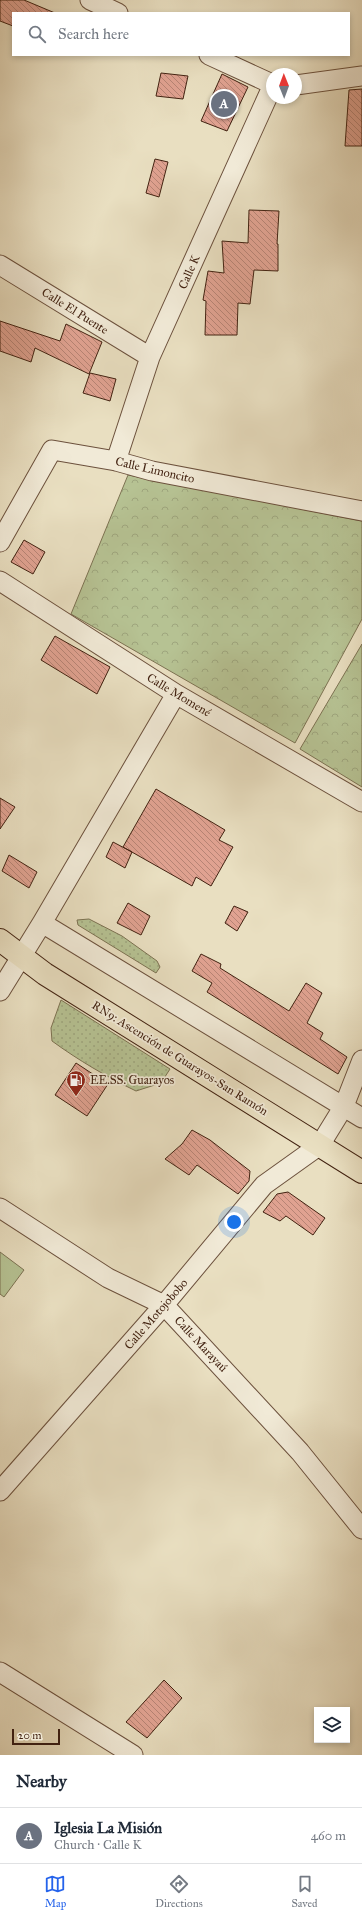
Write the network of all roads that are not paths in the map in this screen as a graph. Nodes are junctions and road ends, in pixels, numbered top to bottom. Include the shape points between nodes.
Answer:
1 (90, 0) edge
2 (116, 12) edge
3 (211, 56) edge
4 (362, 76) edge
5 (266, 82) edge
6 (302, 84) edge
7 (266, 98) edge
8 (0, 265) edge
9 (150, 357) junction
10 (116, 461) junction
11 (362, 511) edge
12 (0, 542) edge
13 (0, 581) edge
14 (176, 694) junction
15 (362, 802) edge
16 (42, 923) junction
17 (0, 940) edge
18 (22, 957) junction
19 (0, 991) edge
20 (362, 1060) edge
21 (344, 1106) junction
22 (362, 1118) edge
23 (320, 1145) junction
24 (362, 1172) edge
25 (0, 1208) edge
26 (164, 1305) junction
27 (0, 1491) edge
28 (362, 1529) edge
29 (0, 1672) edge
30 (133, 1755) edge

1 - 2 street
3 - 5 street
4 - 6 street
7 - 9 street, Calle K
8 - 9 street, Calle El Puente
9 - 10 street, Calle K
10 - 11 street, Calle Limoncito via 152,471
10 - 12 street, Calle Limoncito via 52,450
13 - 14 street, Calle Momené
14 - 15 street, Calle Momené
14 - 16 street
16 - 18 street
16 - 21 street
17 - 18 highway, RN9: Ascención de Guarayos-San Ramón
18 - 19 street
18 - 23 highway, RN9: Ascención de Guarayos-San Ramón
20 - 21 street
21 - 22 street
21 - 23 street
23 - 24 highway, RN9: Ascención de Guarayos-San Ramón
23 - 26 street, Calle Motojobobo via 264,1185
25 - 26 street, Calle Marayaú via 108,1278
26 - 27 street, Calle Motojobobo
26 - 28 street, Calle Marayaú via 300,1452
29 - 30 street

